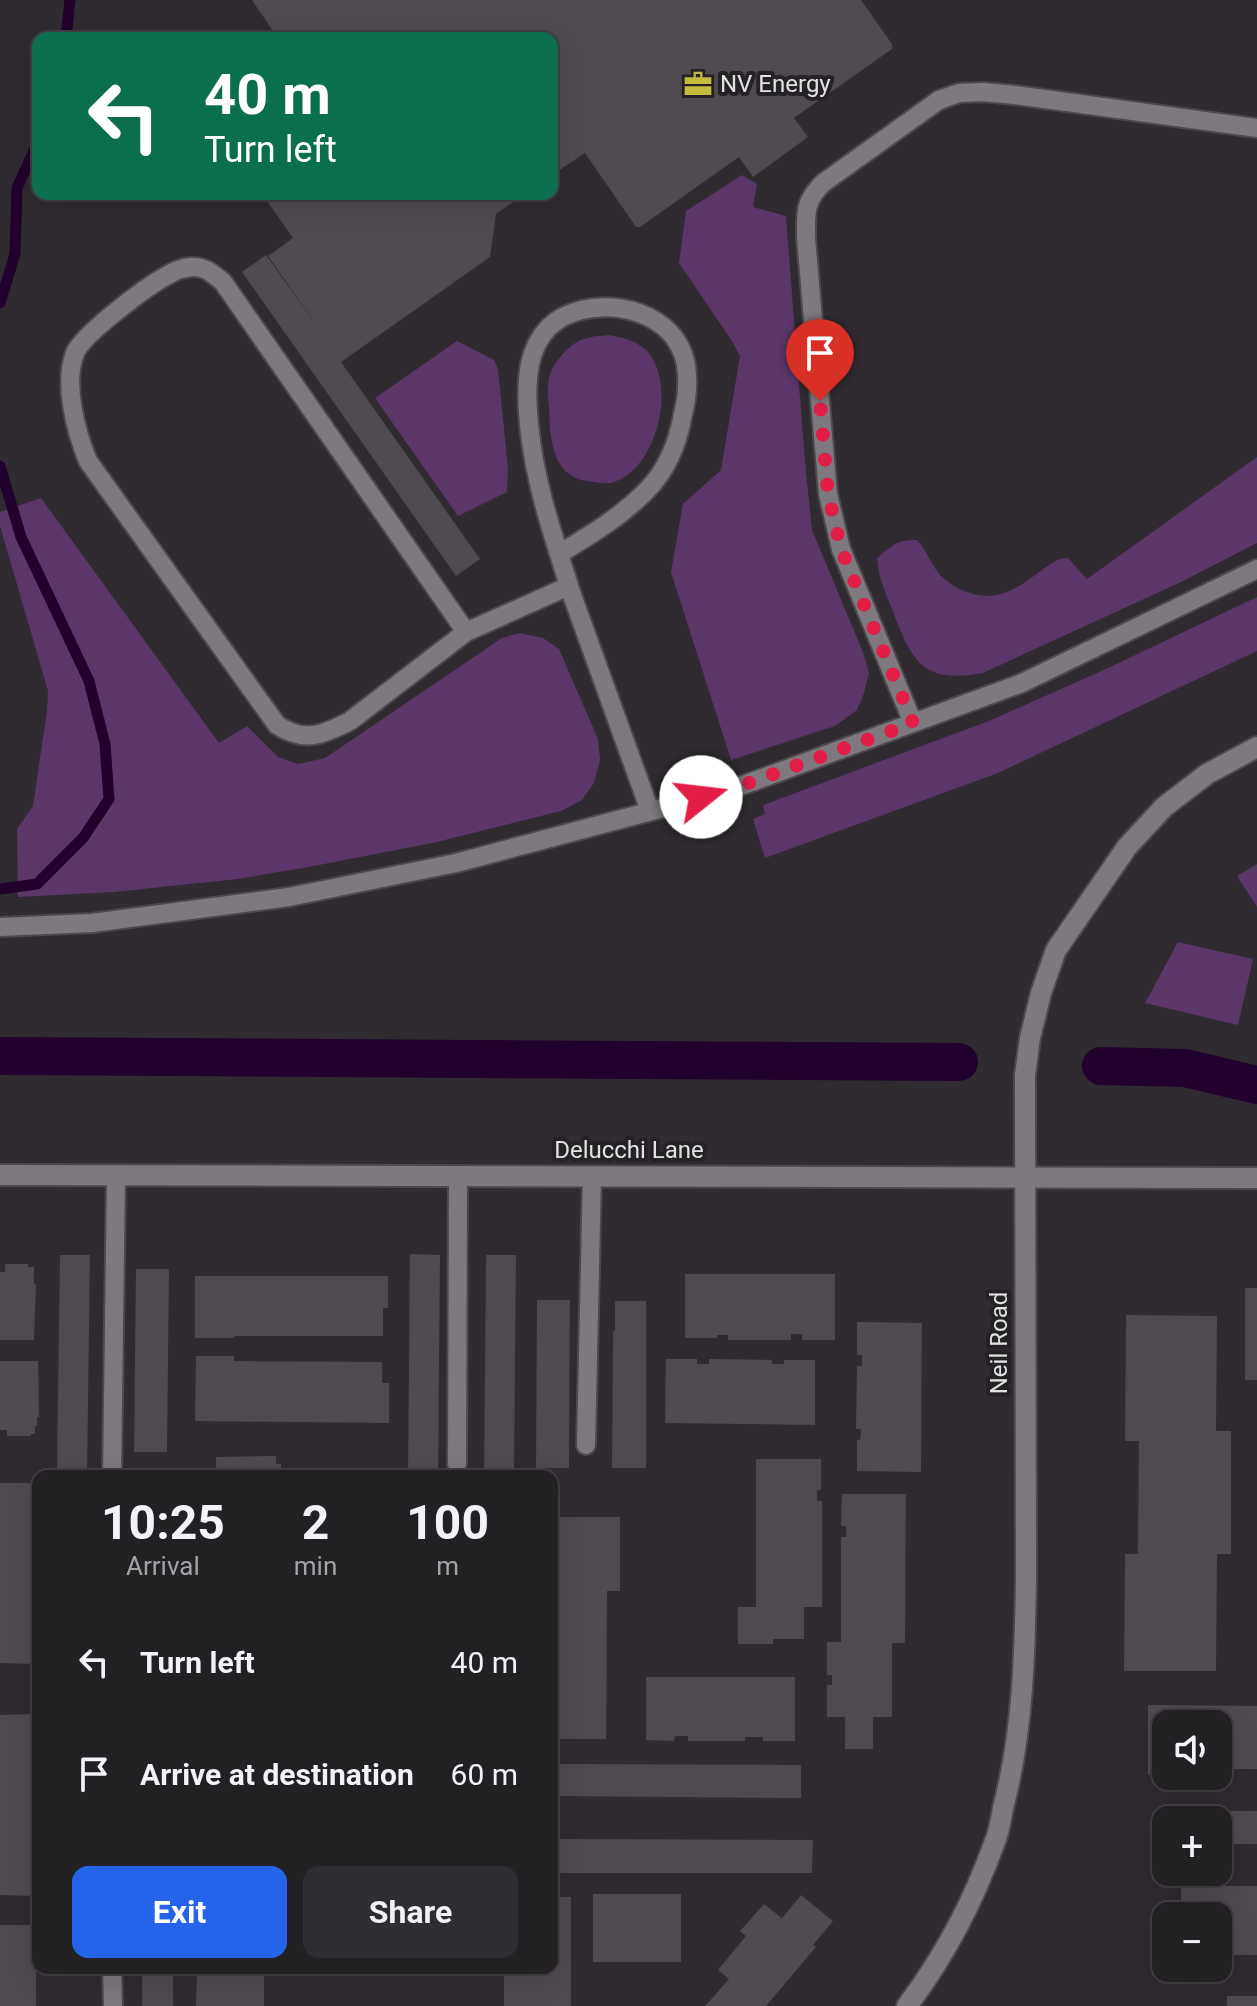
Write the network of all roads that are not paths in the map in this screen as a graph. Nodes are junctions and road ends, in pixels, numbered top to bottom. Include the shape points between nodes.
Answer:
1 (1257, 128) edge
2 (559, 554) junction
3 (1257, 569) edge
4 (569, 586) junction
5 (466, 632) junction
6 (913, 723) junction
7 (1257, 747) edge
8 (650, 811) junction
9 (0, 927) edge
10 (0, 1175) edge
11 (116, 1175) junction
12 (458, 1176) junction
13 (592, 1176) junction
14 (1025, 1176) junction
15 (1257, 1178) edge
16 (586, 1445) dead end
17 (457, 1464) dead end
18 (112, 1470) edge
19 (112, 1974) edge
20 (113, 2006) edge
21 (907, 2006) edge

1 - 6 lane via 1015,95 959,93 904,124 811,195 806,238 828,494 841,549
2 - 2 lane via 532,457 527,401 536,344 549,326 580,312 614,307 646,315 667,329 681,349 687,398 678,437 649,489
2 - 4 lane
3 - 6 lane via 1022,683
4 - 5 lane
4 - 8 lane
5 - 5 lane via 332,730 306,737 277,725 88,461 72,408 71,374 81,342 168,274 190,267 210,272 223,282
6 - 8 lane via 727,791
7 - 14 street, Neil Road via 1207,774 1164,807 1127,847 1056,950 1030,1038
8 - 9 lane via 456,863 289,897 92,923
10 - 11 street, Delucchi Lane
11 - 12 street, Delucchi Lane
11 - 18 lane
12 - 13 street, Delucchi Lane
12 - 17 lane
13 - 14 street, Delucchi Lane
13 - 16 lane
14 - 15 street, Delucchi Lane
14 - 21 street, Neil Road via 1026,1576 1020,1721 995,1843 949,1944
19 - 20 lane

